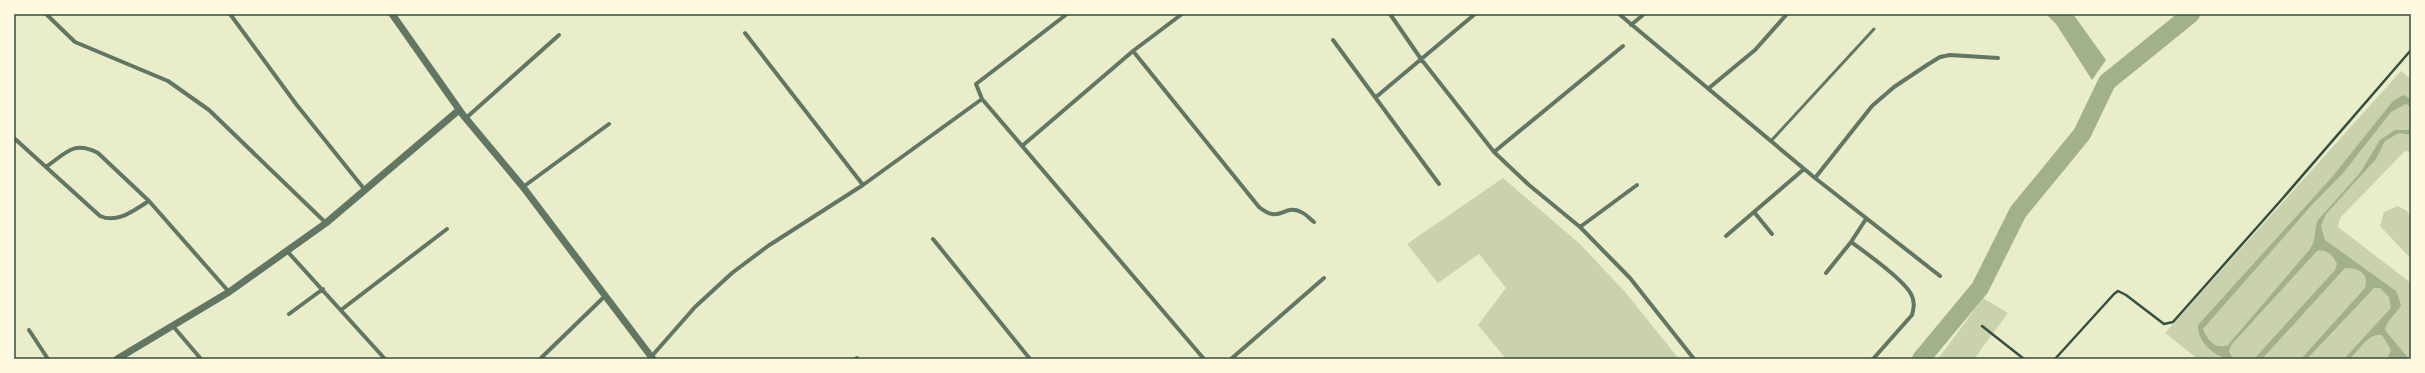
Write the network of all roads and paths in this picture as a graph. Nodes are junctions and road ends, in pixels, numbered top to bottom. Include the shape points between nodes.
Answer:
1 (46, 14) edge
2 (230, 14) edge
3 (392, 14) edge
4 (1067, 14) edge
5 (1182, 14) edge
6 (1390, 14) edge
7 (1475, 14) edge
8 (1619, 14) edge
9 (1644, 14) edge
10 (1787, 14) edge
11 (1631, 25) junction
12 (1874, 29) dead end
13 (745, 33) dead end
14 (559, 35) dead end
15 (1333, 40) dead end
16 (1623, 46) dead end
17 (1133, 50) junction
18 (2411, 50) edge
19 (1998, 58) dead end
20 (1421, 59) junction
21 (1709, 88) junction
22 (1376, 97) junction
23 (982, 99) junction
24 (459, 110) junction
25 (466, 118) junction
26 (609, 124) dead end
27 (14, 138) edge
28 (1771, 141) junction
29 (1022, 146) junction
30 (1494, 152) junction
31 (46, 167) junction
32 (1804, 169) junction
33 (1814, 178) junction
34 (1439, 184) dead end
35 (863, 185) junction
36 (1637, 185) dead end
37 (524, 187) junction
38 (366, 190) junction
39 (149, 201) junction
40 (1754, 212) junction
41 (1866, 219) junction
42 (1314, 222) dead end
43 (326, 223) junction
44 (1580, 227) junction
45 (447, 229) dead end
46 (1772, 234) dead end
47 (1726, 236) dead end
48 (933, 239) dead end
49 (1851, 242) junction
50 (287, 250) junction
51 (1826, 272) dead end
52 (1940, 276) dead end
53 (1324, 278) dead end
54 (323, 289) junction
55 (229, 292) junction
56 (605, 296) junction
57 (340, 310) junction
58 (289, 314) dead end
59 (171, 325) junction
60 (1982, 326) dead end
61 (29, 330) dead end
62 (652, 358) edge
63 (48, 359) edge
64 (117, 359) edge
65 (201, 359) edge
66 (385, 359) edge
67 (540, 359) edge
68 (1030, 359) edge
69 (1204, 359) edge
70 (1231, 359) edge
71 (1694, 359) edge
72 (1873, 359) edge
73 (2024, 359) edge
74 (2055, 359) edge

1 - 43 street via 76,42 168,81 189,94 209,110
2 - 38 street via 296,104
3 - 24 street
4 - 23 street via 976,84
5 - 17 street
6 - 20 street
7 - 20 street
8 - 11 street
9 - 11 street
10 - 21 street via 1755,50
11 - 21 street
12 - 28 lane
13 - 35 street
14 - 25 street
15 - 22 street
16 - 30 street
17 - 29 street
17 - 42 street via 1259,207 1274,216 1289,210 1301,212
18 - 74 path via 2172,322 2164,324 2126,295 2118,292
19 - 33 street via 1950,55 1940,57 1927,65 1894,87 1872,106
20 - 22 street
20 - 30 street
21 - 28 street
22 - 34 street
23 - 29 street
23 - 35 street
24 - 25 street
24 - 38 street
25 - 37 street
26 - 37 street
27 - 31 street
28 - 32 street
29 - 69 street
30 - 44 street via 1529,186
31 - 39 street via 100,216 108,220 125,215
31 - 39 street via 73,148 88,148 98,153
32 - 33 street
32 - 40 street
33 - 41 street
35 - 62 street via 768,246 732,273 695,307
36 - 44 street
37 - 56 street
38 - 43 street
39 - 55 street
40 - 46 street
40 - 47 street
41 - 49 street
41 - 52 street
43 - 50 street
44 - 71 street via 1630,278
45 - 57 street
48 - 68 street
49 - 51 street
49 - 72 street via 1877,260 1910,293 1914,305 1912,315
50 - 54 street
50 - 55 street
53 - 70 street
54 - 57 street
54 - 58 street
55 - 59 street
56 - 62 street
56 - 67 street
57 - 66 street
59 - 64 street
59 - 65 street
60 - 73 path
61 - 63 street

